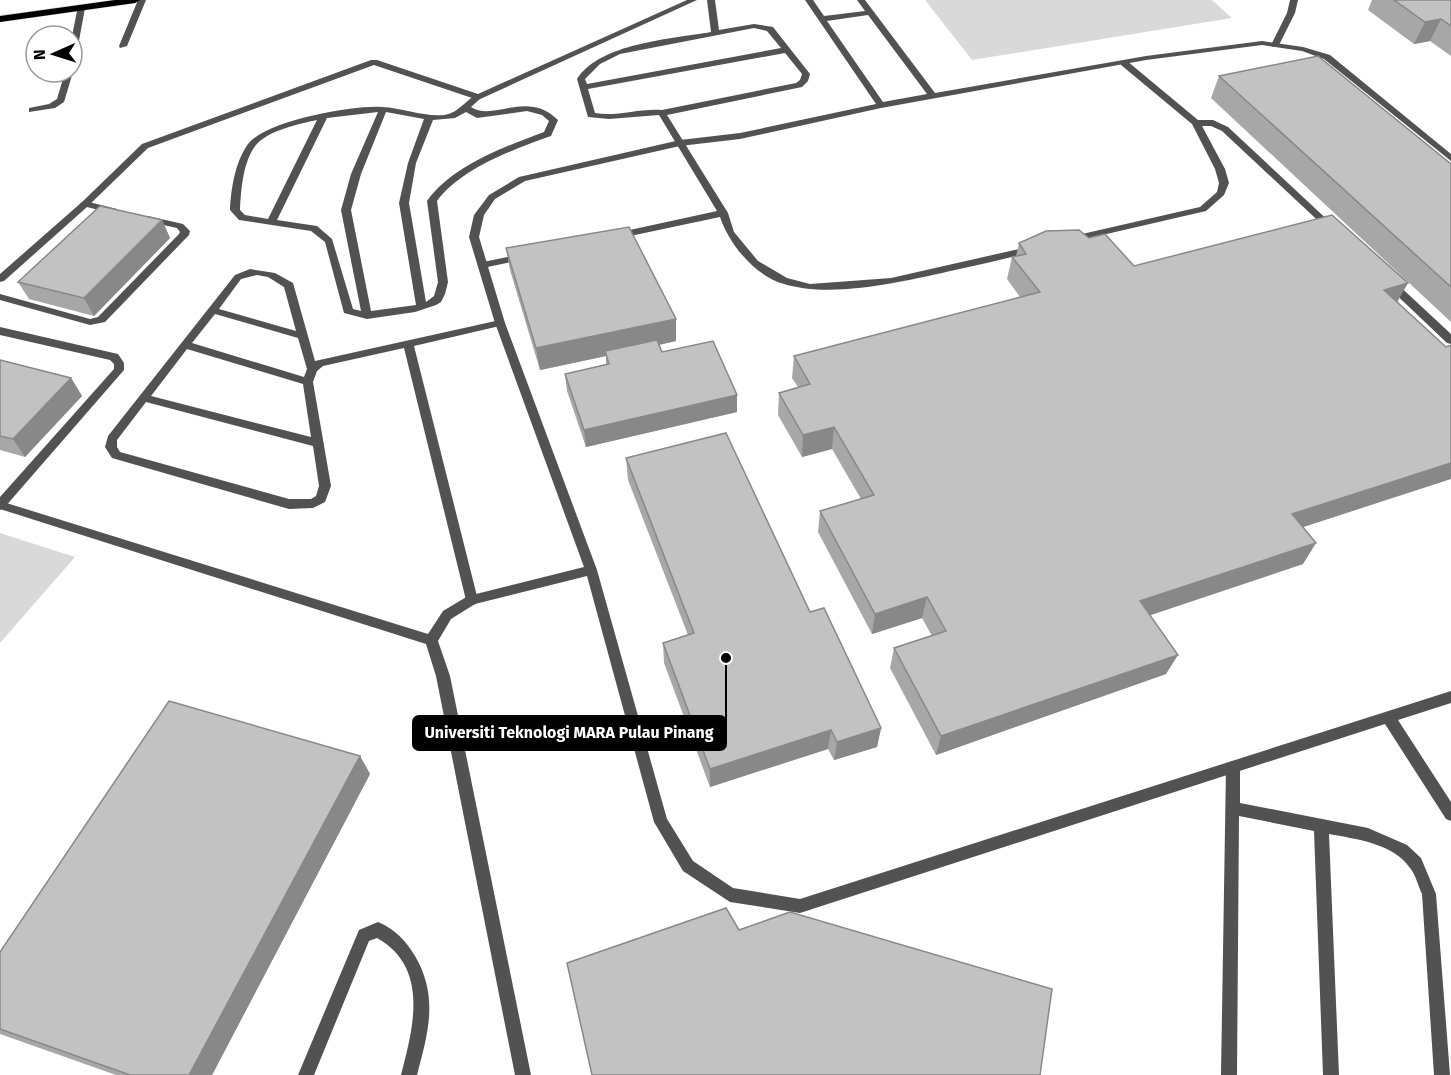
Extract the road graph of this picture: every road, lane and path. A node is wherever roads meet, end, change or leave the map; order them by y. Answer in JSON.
{"nodes":[{"id":1,"x":135,"y":0,"type":"edge"},
{"id":2,"x":142,"y":0,"type":"edge"},
{"id":3,"x":693,"y":0,"type":"edge"},
{"id":4,"x":711,"y":0,"type":"edge"},
{"id":5,"x":809,"y":0,"type":"edge"},
{"id":6,"x":861,"y":0,"type":"edge"},
{"id":7,"x":1294,"y":0,"type":"edge"},
{"id":8,"x":81,"y":8,"type":"junction"},
{"id":9,"x":871,"y":12,"type":"junction"},
{"id":10,"x":822,"y":19,"type":"junction"},
{"id":11,"x":0,"y":20,"type":"edge"},
{"id":12,"x":78,"y":24,"type":"edge"},
{"id":13,"x":715,"y":33,"type":"junction"},
{"id":14,"x":1275,"y":45,"type":"junction"},
{"id":15,"x":123,"y":46,"type":"dead end"},
{"id":16,"x":786,"y":50,"type":"junction"},
{"id":17,"x":1124,"y":63,"type":"junction"},
{"id":18,"x":66,"y":84,"type":"edge"},
{"id":19,"x":584,"y":87,"type":"junction"},
{"id":20,"x":933,"y":96,"type":"junction"},
{"id":21,"x":478,"y":97,"type":"junction"},
{"id":22,"x":881,"y":105,"type":"junction"},
{"id":23,"x":464,"y":107,"type":"junction"},
{"id":24,"x":383,"y":109,"type":"junction"},
{"id":25,"x":32,"y":111,"type":"dead end"},
{"id":26,"x":662,"y":113,"type":"junction"},
{"id":27,"x":430,"y":116,"type":"junction"},
{"id":28,"x":323,"y":117,"type":"junction"},
{"id":29,"x":1196,"y":123,"type":"junction"},
{"id":30,"x":680,"y":143,"type":"junction"},
{"id":31,"x":1451,"y":159,"type":"edge"},
{"id":32,"x":84,"y":204,"type":"junction"},
{"id":33,"x":723,"y":213,"type":"junction"},
{"id":34,"x":271,"y":222,"type":"junction"},
{"id":35,"x":1338,"y":235,"type":"edge"},
{"id":36,"x":610,"y":238,"type":"edge"},
{"id":37,"x":1059,"y":242,"type":"edge"},
{"id":38,"x":1048,"y":245,"type":"edge"},
{"id":39,"x":531,"y":255,"type":"edge"},
{"id":40,"x":483,"y":265,"type":"junction"},
{"id":41,"x":1382,"y":275,"type":"edge"},
{"id":42,"x":0,"y":279,"type":"edge"},
{"id":43,"x":0,"y":297,"type":"edge"},
{"id":44,"x":421,"y":305,"type":"junction"},
{"id":45,"x":212,"y":310,"type":"junction"},
{"id":46,"x":367,"y":316,"type":"junction"},
{"id":47,"x":500,"y":323,"type":"junction"},
{"id":48,"x":0,"y":331,"type":"edge"},
{"id":49,"x":303,"y":336,"type":"junction"},
{"id":50,"x":1451,"y":340,"type":"edge"},
{"id":51,"x":185,"y":345,"type":"junction"},
{"id":52,"x":409,"y":345,"type":"junction"},
{"id":53,"x":312,"y":369,"type":"junction"},
{"id":54,"x":308,"y":382,"type":"junction"},
{"id":55,"x":144,"y":398,"type":"junction"},
{"id":56,"x":318,"y":443,"type":"junction"},
{"id":57,"x":1,"y":505,"type":"edge"},
{"id":58,"x":591,"y":570,"type":"junction"},
{"id":59,"x":472,"y":600,"type":"junction"},
{"id":60,"x":431,"y":640,"type":"junction"},
{"id":61,"x":1451,"y":697,"type":"edge"},
{"id":62,"x":1388,"y":717,"type":"junction"},
{"id":63,"x":1233,"y":767,"type":"junction"},
{"id":64,"x":1233,"y":808,"type":"junction"},
{"id":65,"x":1451,"y":814,"type":"edge"},
{"id":66,"x":1321,"y":825,"type":"junction"},
{"id":67,"x":306,"y":1075,"type":"edge"},
{"id":68,"x":410,"y":1075,"type":"edge"},
{"id":69,"x":523,"y":1075,"type":"edge"},
{"id":70,"x":1229,"y":1075,"type":"edge"},
{"id":71,"x":1331,"y":1075,"type":"edge"},
{"id":72,"x":1442,"y":1075,"type":"edge"}],
"edges":[{"from":1,"to":8,"type":"main road"},
{"from":2,"to":15,"type":"street"},
{"from":3,"to":21,"type":"street"},
{"from":4,"to":13,"type":"street"},
{"from":5,"to":10,"type":"street"},
{"from":6,"to":9,"type":"street"},
{"from":7,"to":14,"type":"street"},
{"from":8,"to":11,"type":"main road"},
{"from":8,"to":12,"type":"street"},
{"from":9,"to":10,"type":"street"},
{"from":9,"to":20,"type":"street"},
{"from":10,"to":22,"type":"street"},
{"from":13,"to":16,"type":"street"},
{"from":13,"to":19,"type":"street"},
{"from":14,"to":17,"type":"street"},
{"from":14,"to":31,"type":"street"},
{"from":16,"to":19,"type":"street"},
{"from":16,"to":26,"type":"street"},
{"from":17,"to":20,"type":"street"},
{"from":17,"to":29,"type":"street"},
{"from":18,"to":25,"type":"street"},
{"from":19,"to":26,"type":"street"},
{"from":20,"to":22,"type":"street"},
{"from":21,"to":23,"type":"street"},
{"from":21,"to":32,"type":"street"},
{"from":22,"to":30,"type":"street"},
{"from":23,"to":27,"type":"street"},
{"from":23,"to":44,"type":"street"},
{"from":24,"to":27,"type":"street"},
{"from":24,"to":28,"type":"street"},
{"from":24,"to":46,"type":"street"},
{"from":26,"to":30,"type":"street"},
{"from":27,"to":44,"type":"street"},
{"from":28,"to":34,"type":"street"},
{"from":28,"to":34,"type":"street"},
{"from":29,"to":35,"type":"street"},
{"from":29,"to":37,"type":"street"},
{"from":30,"to":33,"type":"street"},
{"from":30,"to":40,"type":"street"},
{"from":32,"to":42,"type":"street"},
{"from":32,"to":43,"type":"street"},
{"from":33,"to":36,"type":"street"},
{"from":33,"to":38,"type":"street"},
{"from":34,"to":46,"type":"street"},
{"from":39,"to":40,"type":"street"},
{"from":40,"to":47,"type":"street"},
{"from":41,"to":50,"type":"street"},
{"from":44,"to":46,"type":"street"},
{"from":45,"to":49,"type":"street"},
{"from":45,"to":49,"type":"street"},
{"from":45,"to":51,"type":"street"},
{"from":47,"to":52,"type":"street"},
{"from":47,"to":58,"type":"street"},
{"from":48,"to":57,"type":"street"},
{"from":49,"to":53,"type":"street"},
{"from":51,"to":54,"type":"street"},
{"from":51,"to":55,"type":"street"},
{"from":52,"to":53,"type":"street"},
{"from":52,"to":59,"type":"street"},
{"from":53,"to":54,"type":"street"},
{"from":54,"to":56,"type":"street"},
{"from":55,"to":56,"type":"street"},
{"from":55,"to":56,"type":"street"},
{"from":57,"to":60,"type":"street"},
{"from":58,"to":59,"type":"street"},
{"from":58,"to":63,"type":"street"},
{"from":59,"to":60,"type":"street"},
{"from":60,"to":69,"type":"street"},
{"from":61,"to":62,"type":"street"},
{"from":62,"to":63,"type":"street"},
{"from":62,"to":65,"type":"street"},
{"from":63,"to":64,"type":"street"},
{"from":64,"to":66,"type":"street"},
{"from":64,"to":70,"type":"street"},
{"from":66,"to":71,"type":"street"},
{"from":66,"to":72,"type":"street"},
{"from":67,"to":68,"type":"street"}]}
